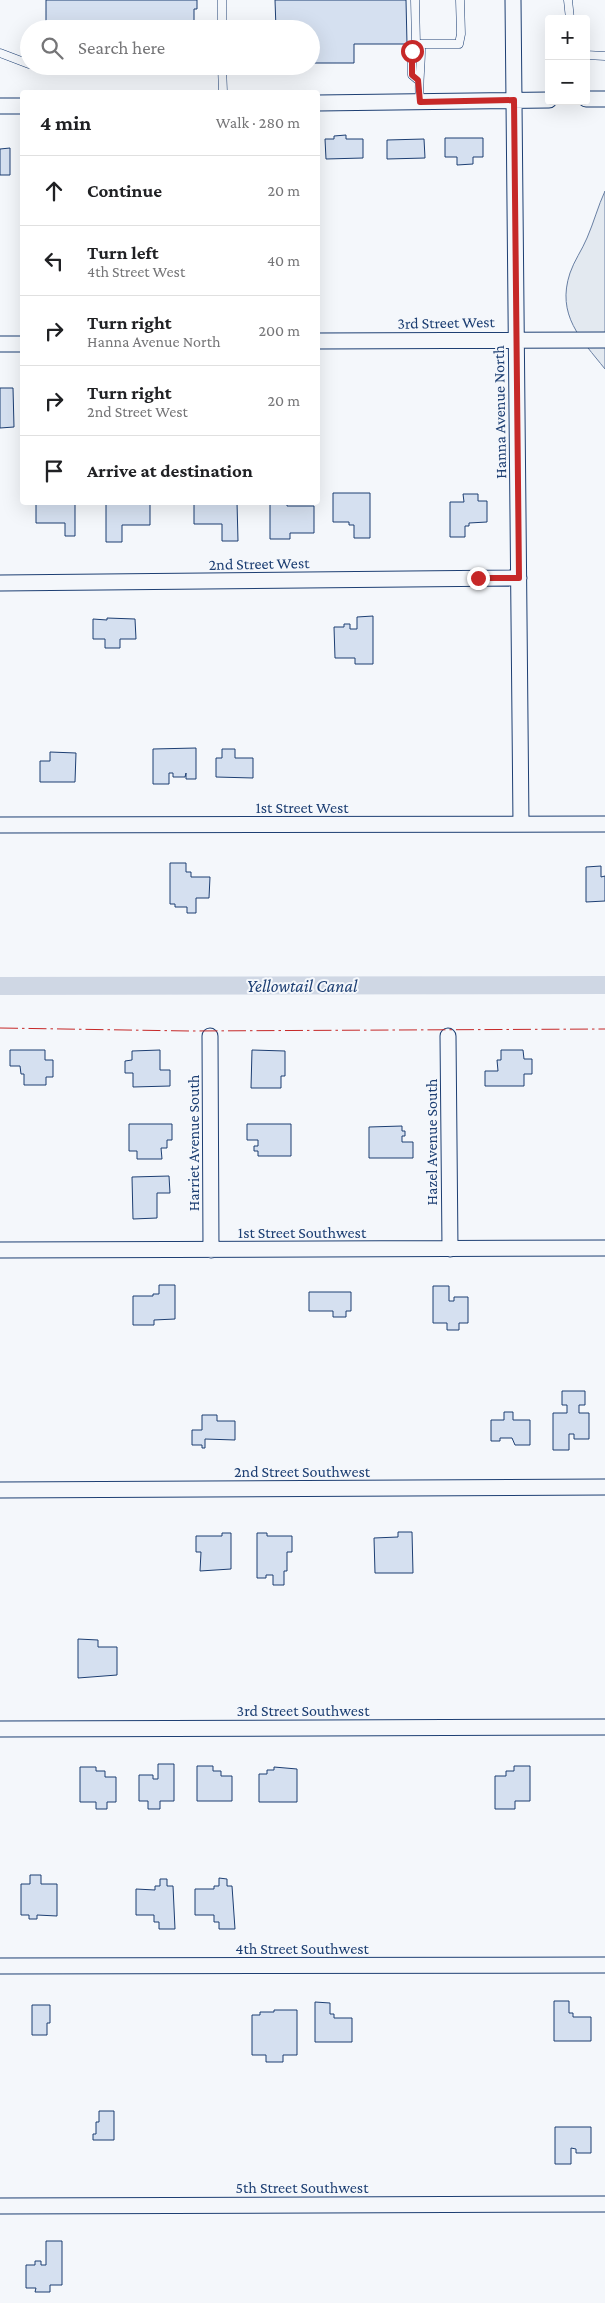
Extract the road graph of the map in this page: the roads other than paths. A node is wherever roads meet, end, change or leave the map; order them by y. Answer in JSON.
{"nodes":[{"id":1,"x":222,"y":0,"type":"edge"},
{"id":2,"x":415,"y":0,"type":"edge"},
{"id":3,"x":460,"y":0,"type":"edge"},
{"id":4,"x":513,"y":0,"type":"edge"},
{"id":5,"x":568,"y":0,"type":"edge"},
{"id":6,"x":570,"y":15,"type":"edge"},
{"id":7,"x":222,"y":20,"type":"edge"},
{"id":8,"x":416,"y":44,"type":"junction"},
{"id":9,"x":0,"y":53,"type":"edge"},
{"id":10,"x":590,"y":55,"type":"edge"},
{"id":11,"x":605,"y":56,"type":"edge"},
{"id":12,"x":20,"y":61,"type":"edge"},
{"id":13,"x":222,"y":75,"type":"edge"},
{"id":14,"x":223,"y":90,"type":"edge"},
{"id":15,"x":605,"y":99,"type":"edge"},
{"id":16,"x":514,"y":100,"type":"junction"},
{"id":17,"x":545,"y":100,"type":"edge"},
{"id":18,"x":590,"y":100,"type":"edge"},
{"id":19,"x":420,"y":102,"type":"junction"},
{"id":20,"x":320,"y":103,"type":"edge"},
{"id":21,"x":0,"y":106,"type":"edge"},
{"id":22,"x":20,"y":106,"type":"edge"},
{"id":23,"x":516,"y":339,"type":"junction"},
{"id":24,"x":605,"y":340,"type":"edge"},
{"id":25,"x":320,"y":341,"type":"edge"},
{"id":26,"x":0,"y":344,"type":"edge"},
{"id":27,"x":20,"y":344,"type":"edge"},
{"id":28,"x":519,"y":578,"type":"junction"},
{"id":29,"x":0,"y":583,"type":"edge"},
{"id":30,"x":521,"y":824,"type":"junction"},
{"id":31,"x":605,"y":824,"type":"edge"},
{"id":32,"x":0,"y":825,"type":"edge"},
{"id":33,"x":210,"y":1036,"type":"dead end"},
{"id":34,"x":448,"y":1036,"type":"dead end"},
{"id":35,"x":605,"y":1248,"type":"edge"},
{"id":36,"x":450,"y":1249,"type":"junction"},
{"id":37,"x":0,"y":1250,"type":"edge"},
{"id":38,"x":211,"y":1250,"type":"junction"},
{"id":39,"x":605,"y":1487,"type":"edge"},
{"id":40,"x":0,"y":1490,"type":"edge"},
{"id":41,"x":605,"y":1728,"type":"edge"},
{"id":42,"x":0,"y":1729,"type":"edge"},
{"id":43,"x":605,"y":1965,"type":"edge"},
{"id":44,"x":0,"y":1966,"type":"edge"},
{"id":45,"x":605,"y":2204,"type":"edge"},
{"id":46,"x":0,"y":2206,"type":"edge"}],
"edges":[{"from":1,"to":7,"type":"lane"},
{"from":2,"to":8,"type":"lane"},
{"from":3,"to":8,"type":"lane"},
{"from":4,"to":16,"type":"street","name":"Hanna Avenue North"},
{"from":5,"to":6,"type":"lane"},
{"from":8,"to":19,"type":"lane"},
{"from":9,"to":12,"type":"lane"},
{"from":10,"to":11,"type":"lane"},
{"from":13,"to":14,"type":"lane"},
{"from":15,"to":18,"type":"street"},
{"from":16,"to":17,"type":"street"},
{"from":16,"to":19,"type":"street"},
{"from":16,"to":23,"type":"street","name":"Hanna Avenue North"},
{"from":19,"to":20,"type":"street"},
{"from":21,"to":22,"type":"street"},
{"from":23,"to":24,"type":"street","name":"3rd Street West"},
{"from":23,"to":25,"type":"street","name":"3rd Street West"},
{"from":23,"to":28,"type":"street","name":"Hanna Avenue North"},
{"from":26,"to":27,"type":"street"},
{"from":28,"to":29,"type":"street","name":"2nd Street West"},
{"from":28,"to":30,"type":"street","name":"Hanna Avenue North"},
{"from":30,"to":31,"type":"street","name":"1st Street West"},
{"from":30,"to":32,"type":"street","name":"1st Street West"},
{"from":33,"to":38,"type":"street","name":"Harriet Avenue South"},
{"from":34,"to":36,"type":"street","name":"Hazel Avenue South"},
{"from":35,"to":36,"type":"street","name":"1st Street Southwest"},
{"from":36,"to":38,"type":"street","name":"1st Street Southwest"},
{"from":37,"to":38,"type":"street","name":"1st Street Southwest"},
{"from":39,"to":40,"type":"street","name":"2nd Street Southwest"},
{"from":41,"to":42,"type":"street","name":"3rd Street Southwest"},
{"from":43,"to":44,"type":"street","name":"4th Street Southwest"},
{"from":45,"to":46,"type":"street","name":"5th Street Southwest"}]}
